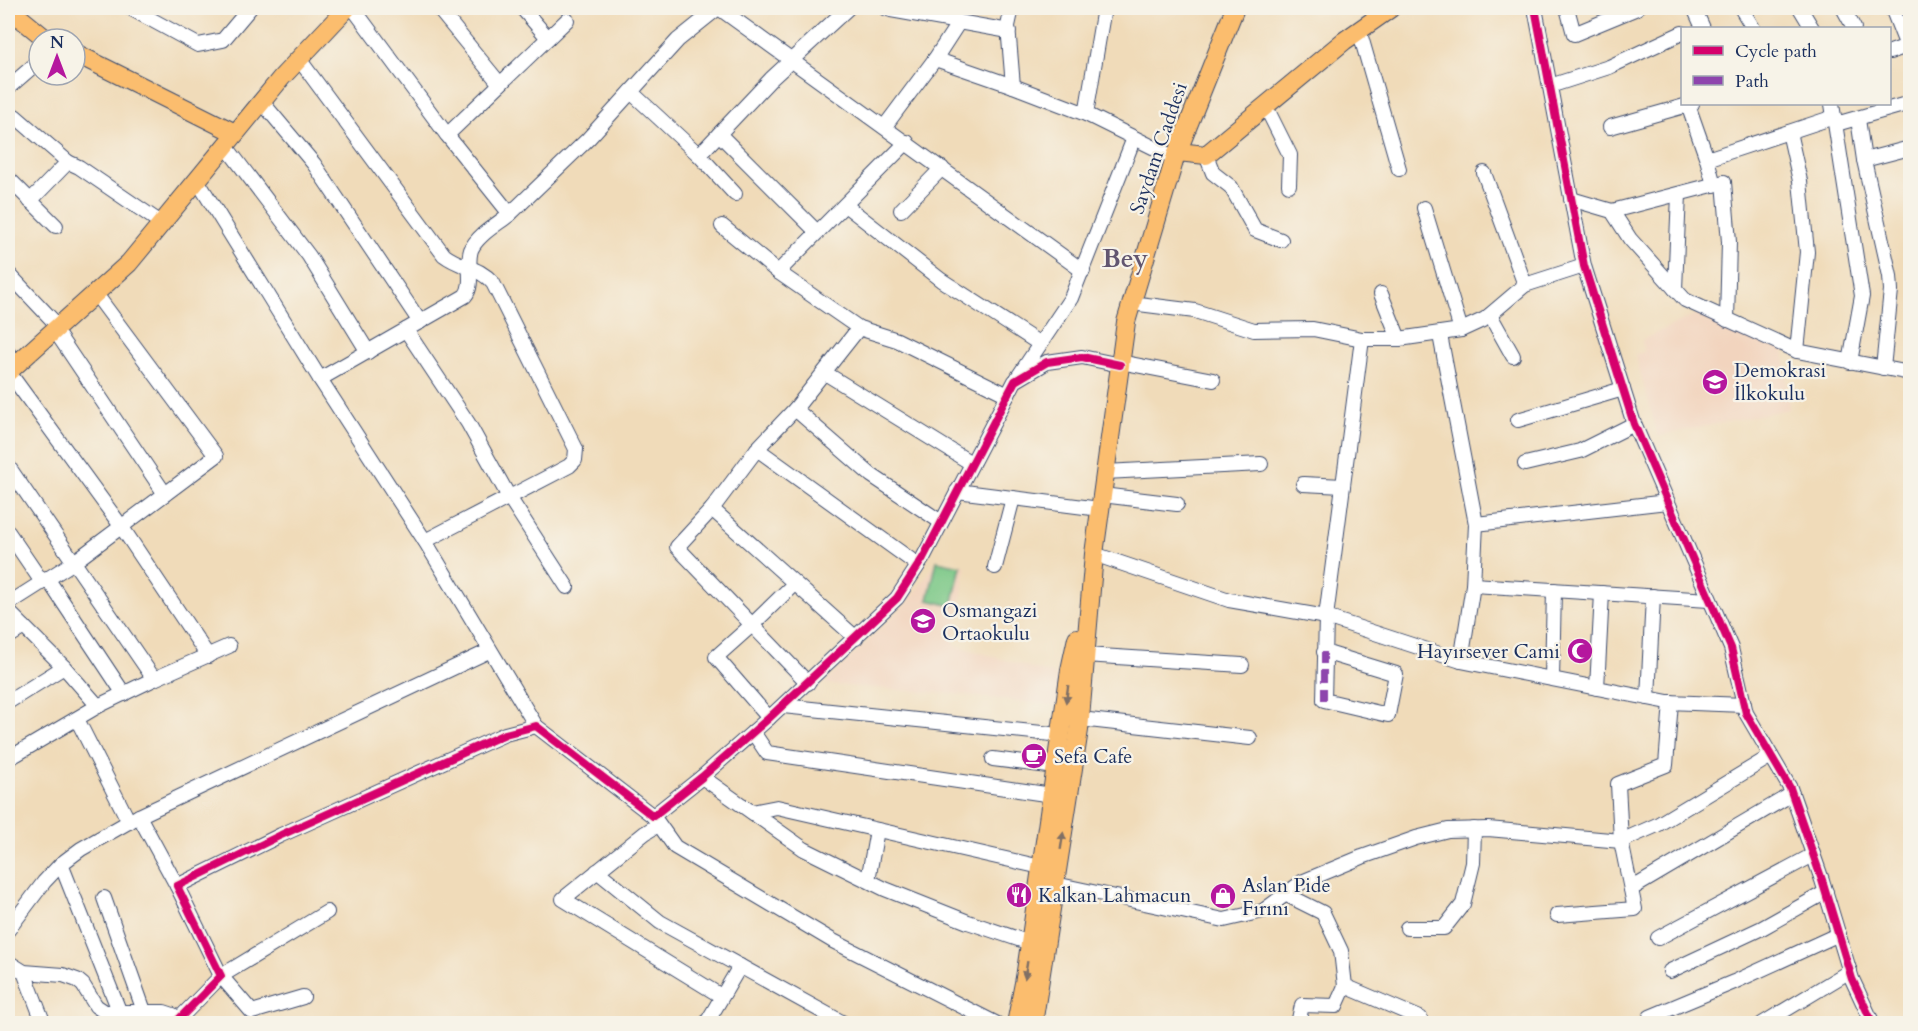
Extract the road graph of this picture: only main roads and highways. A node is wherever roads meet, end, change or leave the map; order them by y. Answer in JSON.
{"nodes":[{"id":1,"x":8,"y":8,"type":"edge"},
{"id":2,"x":347,"y":8,"type":"edge"},
{"id":3,"x":1235,"y":8,"type":"edge"},
{"id":4,"x":1391,"y":8,"type":"edge"},
{"id":5,"x":31,"y":27,"type":"edge"},
{"id":6,"x":87,"y":60,"type":"edge"},
{"id":7,"x":230,"y":139,"type":"junction"},
{"id":8,"x":1176,"y":155,"type":"junction"},
{"id":9,"x":10,"y":364,"type":"edge"},
{"id":10,"x":1094,"y":554,"type":"junction"},
{"id":11,"x":1016,"y":1023,"type":"edge"},
{"id":12,"x":1033,"y":1023,"type":"edge"}],
"edges":[{"from":1,"to":5,"type":"main road"},
{"from":2,"to":7,"type":"main road"},
{"from":3,"to":8,"type":"main road","name":"Saydam Caddesi"},
{"from":4,"to":8,"type":"main road"},
{"from":6,"to":7,"type":"main road"},
{"from":7,"to":9,"type":"main road"},
{"from":8,"to":10,"type":"main road","name":"Saydam Caddesi"},
{"from":10,"to":11,"type":"main road","one_way":true},
{"from":12,"to":10,"type":"main road","one_way":true}]}
